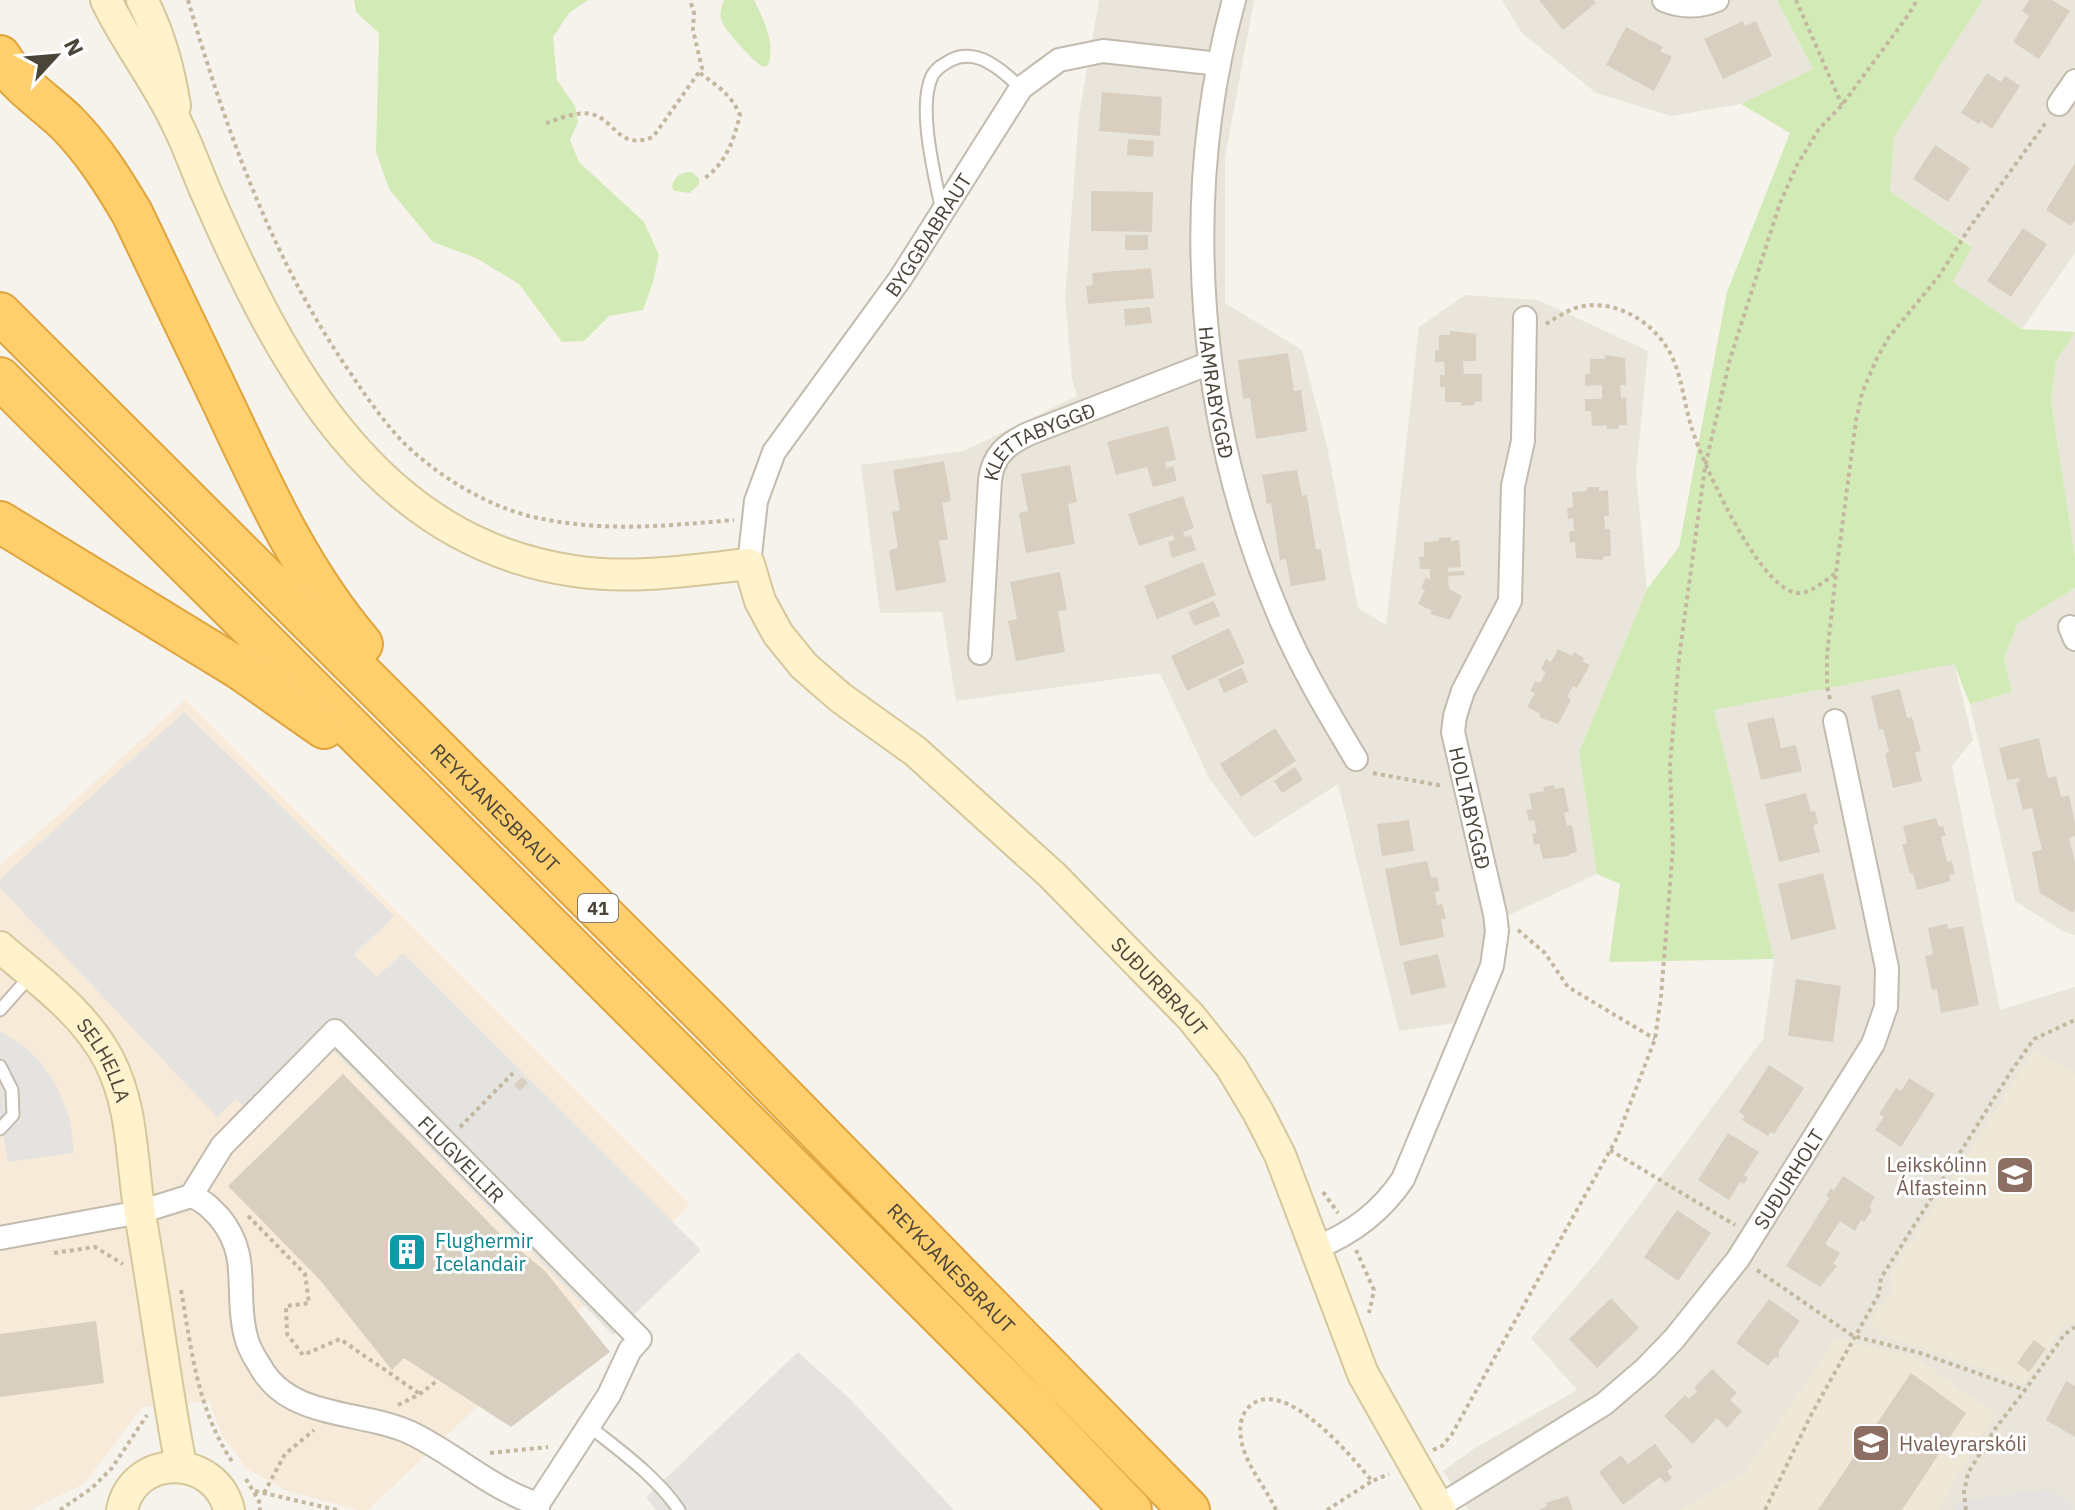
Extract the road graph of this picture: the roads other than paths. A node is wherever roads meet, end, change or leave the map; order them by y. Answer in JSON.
{"nodes":[{"id":1,"x":106,"y":0,"type":"edge"},
{"id":2,"x":142,"y":0,"type":"edge"},
{"id":3,"x":1234,"y":0,"type":"edge"},
{"id":4,"x":1664,"y":0,"type":"edge"},
{"id":5,"x":1717,"y":0,"type":"edge"},
{"id":6,"x":0,"y":56,"type":"edge"},
{"id":7,"x":1219,"y":64,"type":"junction"},
{"id":8,"x":2075,"y":81,"type":"edge"},
{"id":9,"x":1021,"y":88,"type":"junction"},
{"id":10,"x":2059,"y":104,"type":"road end"},
{"id":11,"x":178,"y":124,"type":"junction"},
{"id":12,"x":942,"y":212,"type":"junction"},
{"id":13,"x":0,"y":313,"type":"edge"},
{"id":14,"x":1525,"y":318,"type":"dead end"},
{"id":15,"x":1210,"y":363,"type":"junction"},
{"id":16,"x":0,"y":378,"type":"edge"},
{"id":17,"x":0,"y":522,"type":"edge"},
{"id":18,"x":749,"y":564,"type":"junction"},
{"id":19,"x":980,"y":653,"type":"dead end"},
{"id":20,"x":1835,"y":721,"type":"road end"},
{"id":21,"x":1356,"y":759,"type":"road end"},
{"id":22,"x":0,"y":947,"type":"edge"},
{"id":23,"x":32,"y":974,"type":"junction"},
{"id":24,"x":0,"y":1010,"type":"edge"},
{"id":25,"x":709,"y":1020,"type":"junction"},
{"id":26,"x":0,"y":1066,"type":"edge"},
{"id":27,"x":0,"y":1129,"type":"edge"},
{"id":28,"x":756,"y":1131,"type":"junction"},
{"id":29,"x":191,"y":1196,"type":"junction"},
{"id":30,"x":140,"y":1212,"type":"junction"},
{"id":31,"x":1,"y":1234,"type":"edge"},
{"id":32,"x":1316,"y":1248,"type":"junction"},
{"id":33,"x":589,"y":1426,"type":"junction"},
{"id":34,"x":181,"y":1466,"type":"junction"},
{"id":35,"x":237,"y":1504,"type":"edge"},
{"id":36,"x":118,"y":1507,"type":"edge"},
{"id":37,"x":538,"y":1507,"type":"edge"},
{"id":38,"x":1439,"y":1509,"type":"edge"},
{"id":39,"x":679,"y":1510,"type":"edge"},
{"id":40,"x":1131,"y":1510,"type":"edge"},
{"id":41,"x":1189,"y":1510,"type":"edge"}],
"edges":[{"from":1,"to":11,"type":"street"},
{"from":2,"to":11,"type":"street"},
{"from":3,"to":7,"type":"street","name":"HAMRABYGGÐ"},
{"from":4,"to":5,"type":"street"},
{"from":6,"to":25,"type":"highway"},
{"from":7,"to":9,"type":"street","name":"BYGGÐABRAUT"},
{"from":7,"to":15,"type":"street","name":"HAMRABYGGÐ"},
{"from":8,"to":10,"type":"street"},
{"from":9,"to":12,"type":"street","name":"BYGGÐABRAUT"},
{"from":9,"to":12,"type":"lane"},
{"from":11,"to":18,"type":"street"},
{"from":12,"to":18,"type":"street","name":"BYGGÐABRAUT"},
{"from":13,"to":25,"type":"highway","name":"REYKJANESBRAUT","number":"41"},
{"from":14,"to":32,"type":"street","name":"HOLTABYGGÐ"},
{"from":15,"to":19,"type":"street","name":"KLETTABYGGÐ"},
{"from":15,"to":21,"type":"street","name":"HAMRABYGGÐ"},
{"from":16,"to":28,"type":"highway","name":"REYKJANESBRAUT","number":"41"},
{"from":17,"to":28,"type":"highway"},
{"from":18,"to":32,"type":"street","name":"SUÐURBRAUT"},
{"from":20,"to":38,"type":"street","name":"SUÐURHOLT"},
{"from":22,"to":23,"type":"street","name":"SELHELLA"},
{"from":23,"to":24,"type":"lane"},
{"from":23,"to":30,"type":"street","name":"SELHELLA"},
{"from":25,"to":41,"type":"highway","name":"REYKJANESBRAUT","number":"41"},
{"from":26,"to":27,"type":"lane"},
{"from":28,"to":40,"type":"highway","name":"REYKJANESBRAUT","number":"41"},
{"from":29,"to":30,"type":"street"},
{"from":29,"to":33,"type":"street","name":"FLUGVELLIR"},
{"from":29,"to":37,"type":"street","name":"FLUGVELLIR"},
{"from":30,"to":31,"type":"street"},
{"from":30,"to":34,"type":"street","name":"SELHELLA"},
{"from":32,"to":38,"type":"street","name":"SUÐURBRAUT"},
{"from":33,"to":37,"type":"street","name":"FLUGVELLIR"},
{"from":33,"to":39,"type":"lane"},
{"from":34,"to":35,"type":"street"},
{"from":34,"to":36,"type":"street"}]}
